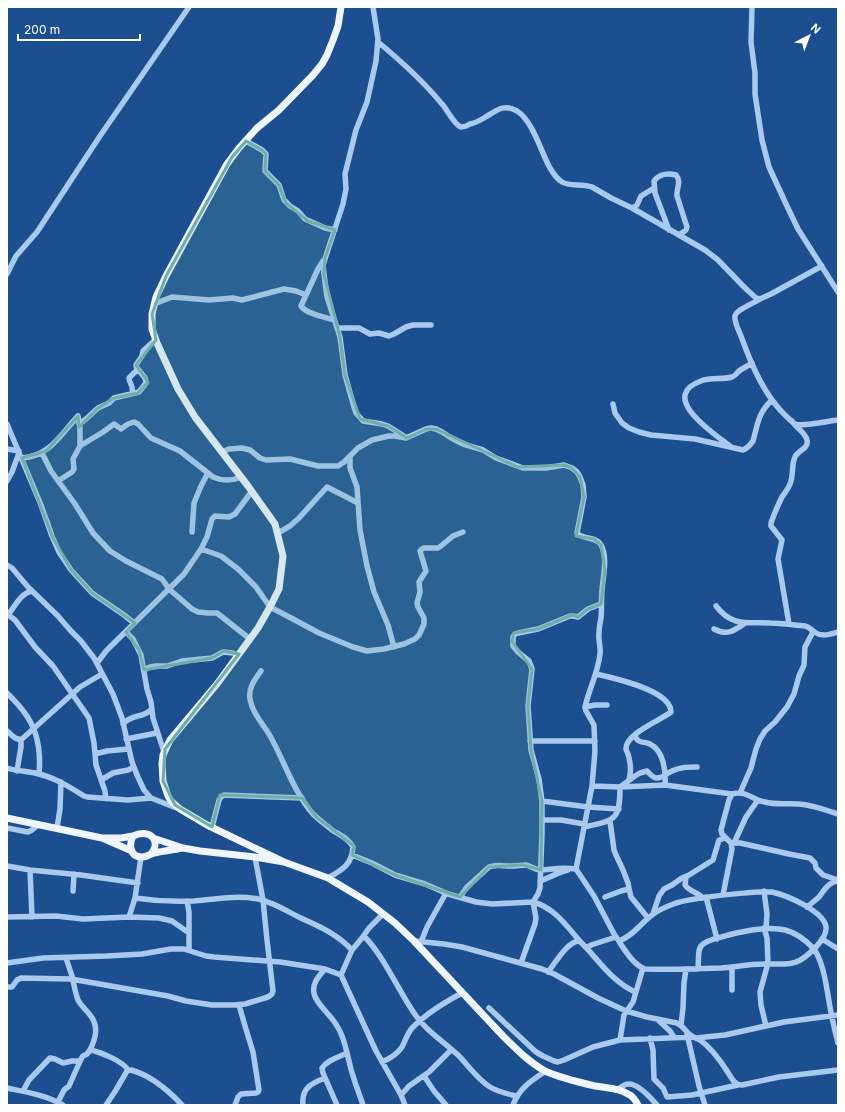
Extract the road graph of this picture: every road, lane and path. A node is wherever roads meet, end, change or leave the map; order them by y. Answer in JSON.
{"nodes":[{"id":1,"x":189,"y":7,"type":"edge"},
{"id":2,"x":341,"y":7,"type":"edge"},
{"id":3,"x":373,"y":7,"type":"edge"},
{"id":4,"x":752,"y":7,"type":"edge"},
{"id":5,"x":378,"y":42,"type":"junction"},
{"id":6,"x":246,"y":141,"type":"junction"},
{"id":7,"x":654,"y":188,"type":"junction"},
{"id":8,"x":632,"y":208,"type":"junction"},
{"id":9,"x":335,"y":230,"type":"junction"},
{"id":10,"x":670,"y":230,"type":"junction"},
{"id":11,"x":679,"y":235,"type":"junction"},
{"id":12,"x":325,"y":258,"type":"junction"},
{"id":13,"x":822,"y":266,"type":"junction"},
{"id":14,"x":7,"y":274,"type":"edge"},
{"id":15,"x":838,"y":292,"type":"edge"},
{"id":16,"x":306,"y":295,"type":"junction"},
{"id":17,"x":760,"y":299,"type":"junction"},
{"id":18,"x":154,"y":304,"type":"junction"},
{"id":19,"x":334,"y":320,"type":"junction"},
{"id":20,"x":431,"y":325,"type":"dead end"},
{"id":21,"x":337,"y":328,"type":"junction"},
{"id":22,"x":155,"y":340,"type":"junction"},
{"id":23,"x":752,"y":363,"type":"junction"},
{"id":24,"x":138,"y":369,"type":"junction"},
{"id":25,"x":132,"y":393,"type":"junction"},
{"id":26,"x":772,"y":400,"type":"junction"},
{"id":27,"x":613,"y":404,"type":"dead end"},
{"id":28,"x":838,"y":420,"type":"edge"},
{"id":29,"x":792,"y":421,"type":"junction"},
{"id":30,"x":7,"y":424,"type":"edge"},
{"id":31,"x":79,"y":424,"type":"junction"},
{"id":32,"x":406,"y":438,"type":"junction"},
{"id":33,"x":80,"y":446,"type":"junction"},
{"id":34,"x":731,"y":448,"type":"junction"},
{"id":35,"x":7,"y":449,"type":"edge"},
{"id":36,"x":222,"y":452,"type":"junction"},
{"id":37,"x":42,"y":453,"type":"junction"},
{"id":38,"x":20,"y":454,"type":"junction"},
{"id":39,"x":350,"y":456,"type":"junction"},
{"id":40,"x":208,"y":473,"type":"junction"},
{"id":41,"x":241,"y":477,"type":"junction"},
{"id":42,"x":7,"y":481,"type":"edge"},
{"id":43,"x":58,"y":481,"type":"junction"},
{"id":44,"x":252,"y":491,"type":"junction"},
{"id":45,"x":358,"y":503,"type":"junction"},
{"id":46,"x":192,"y":532,"type":"dead end"},
{"id":47,"x":463,"y":532,"type":"dead end"},
{"id":48,"x":278,"y":533,"type":"junction"},
{"id":49,"x":202,"y":549,"type":"junction"},
{"id":50,"x":7,"y":565,"type":"edge"},
{"id":51,"x":169,"y":589,"type":"junction"},
{"id":52,"x":32,"y":591,"type":"junction"},
{"id":53,"x":601,"y":604,"type":"junction"},
{"id":54,"x":716,"y":606,"type":"dead end"},
{"id":55,"x":270,"y":607,"type":"junction"},
{"id":56,"x":8,"y":614,"type":"edge"},
{"id":57,"x":134,"y":623,"type":"junction"},
{"id":58,"x":744,"y":623,"type":"junction"},
{"id":59,"x":789,"y":624,"type":"junction"},
{"id":60,"x":714,"y":629,"type":"dead end"},
{"id":61,"x":126,"y":632,"type":"junction"},
{"id":62,"x":814,"y":632,"type":"junction"},
{"id":63,"x":838,"y":632,"type":"edge"},
{"id":64,"x":250,"y":639,"type":"junction"},
{"id":65,"x":394,"y":647,"type":"junction"},
{"id":66,"x":238,"y":656,"type":"junction"},
{"id":67,"x":97,"y":663,"type":"junction"},
{"id":68,"x":144,"y":670,"type":"junction"},
{"id":69,"x":261,"y":671,"type":"dead end"},
{"id":70,"x":102,"y":674,"type":"junction"},
{"id":71,"x":596,"y":674,"type":"junction"},
{"id":72,"x":7,"y":693,"type":"edge"},
{"id":73,"x":72,"y":694,"type":"junction"},
{"id":74,"x":607,"y":705,"type":"dead end"},
{"id":75,"x":585,"y":707,"type":"junction"},
{"id":76,"x":152,"y":709,"type":"junction"},
{"id":77,"x":123,"y":724,"type":"junction"},
{"id":78,"x":34,"y":729,"type":"junction"},
{"id":79,"x":7,"y":731,"type":"edge"},
{"id":80,"x":157,"y":733,"type":"junction"},
{"id":81,"x":635,"y":735,"type":"junction"},
{"id":82,"x":126,"y":739,"type":"junction"},
{"id":83,"x":21,"y":740,"type":"junction"},
{"id":84,"x":530,"y":741,"type":"junction"},
{"id":85,"x":595,"y":742,"type":"junction"},
{"id":86,"x":128,"y":749,"type":"junction"},
{"id":87,"x":164,"y":752,"type":"junction"},
{"id":88,"x":95,"y":754,"type":"junction"},
{"id":89,"x":134,"y":767,"type":"junction"},
{"id":90,"x":697,"y":767,"type":"dead end"},
{"id":91,"x":7,"y":768,"type":"edge"},
{"id":92,"x":17,"y":771,"type":"junction"},
{"id":93,"x":39,"y":774,"type":"junction"},
{"id":94,"x":666,"y":775,"type":"junction"},
{"id":95,"x":101,"y":780,"type":"junction"},
{"id":96,"x":629,"y":780,"type":"junction"},
{"id":97,"x":61,"y":782,"type":"junction"},
{"id":98,"x":665,"y":785,"type":"junction"},
{"id":99,"x":592,"y":786,"type":"junction"},
{"id":100,"x":620,"y":787,"type":"junction"},
{"id":101,"x":740,"y":793,"type":"junction"},
{"id":102,"x":732,"y":794,"type":"junction"},
{"id":103,"x":151,"y":798,"type":"junction"},
{"id":104,"x":302,"y":798,"type":"junction"},
{"id":105,"x":106,"y":799,"type":"junction"},
{"id":106,"x":758,"y":800,"type":"junction"},
{"id":107,"x":542,"y":801,"type":"junction"},
{"id":108,"x":588,"y":807,"type":"junction"},
{"id":109,"x":180,"y":809,"type":"junction"},
{"id":110,"x":619,"y":809,"type":"junction"},
{"id":111,"x":838,"y":814,"type":"edge"},
{"id":112,"x":7,"y":818,"type":"edge"},
{"id":113,"x":542,"y":820,"type":"junction"},
{"id":114,"x":610,"y":821,"type":"junction"},
{"id":115,"x":38,"y":825,"type":"junction"},
{"id":116,"x":584,"y":826,"type":"junction"},
{"id":117,"x":212,"y":827,"type":"junction"},
{"id":118,"x":7,"y":828,"type":"edge"},
{"id":119,"x":57,"y":828,"type":"junction"},
{"id":120,"x":133,"y":836,"type":"junction"},
{"id":121,"x":102,"y":838,"type":"junction"},
{"id":122,"x":153,"y":838,"type":"junction"},
{"id":123,"x":725,"y":838,"type":"junction"},
{"id":124,"x":733,"y":843,"type":"junction"},
{"id":125,"x":183,"y":848,"type":"junction"},
{"id":126,"x":132,"y":851,"type":"junction"},
{"id":127,"x":152,"y":854,"type":"junction"},
{"id":128,"x":352,"y":855,"type":"junction"},
{"id":129,"x":141,"y":857,"type":"junction"},
{"id":130,"x":254,"y":857,"type":"junction"},
{"id":131,"x":284,"y":862,"type":"junction"},
{"id":132,"x":7,"y":866,"type":"edge"},
{"id":133,"x":575,"y":869,"type":"junction"},
{"id":134,"x":30,"y":870,"type":"junction"},
{"id":135,"x":541,"y":870,"type":"junction"},
{"id":136,"x":74,"y":874,"type":"junction"},
{"id":137,"x":686,"y":877,"type":"junction"},
{"id":138,"x":328,"y":878,"type":"junction"},
{"id":139,"x":838,"y":880,"type":"edge"},
{"id":140,"x":540,"y":881,"type":"junction"},
{"id":141,"x":138,"y":883,"type":"junction"},
{"id":142,"x":629,"y":889,"type":"junction"},
{"id":143,"x":73,"y":891,"type":"dead end"},
{"id":144,"x":764,"y":892,"type":"junction"},
{"id":145,"x":446,"y":893,"type":"junction"},
{"id":146,"x":723,"y":895,"type":"junction"},
{"id":147,"x":460,"y":897,"type":"junction"},
{"id":148,"x":605,"y":897,"type":"dead end"},
{"id":149,"x":704,"y":897,"type":"junction"},
{"id":150,"x":136,"y":898,"type":"junction"},
{"id":151,"x":263,"y":900,"type":"junction"},
{"id":152,"x":187,"y":901,"type":"junction"},
{"id":153,"x":533,"y":902,"type":"junction"},
{"id":154,"x":807,"y":907,"type":"junction"},
{"id":155,"x":383,"y":914,"type":"junction"},
{"id":156,"x":650,"y":916,"type":"junction"},
{"id":157,"x":7,"y":917,"type":"edge"},
{"id":158,"x":32,"y":917,"type":"junction"},
{"id":159,"x":129,"y":917,"type":"junction"},
{"id":160,"x":765,"y":928,"type":"junction"},
{"id":161,"x":189,"y":934,"type":"junction"},
{"id":162,"x":364,"y":936,"type":"junction"},
{"id":163,"x":618,"y":939,"type":"junction"},
{"id":164,"x":717,"y":939,"type":"junction"},
{"id":165,"x":822,"y":939,"type":"junction"},
{"id":166,"x":580,"y":941,"type":"junction"},
{"id":167,"x":418,"y":942,"type":"junction"},
{"id":168,"x":587,"y":948,"type":"junction"},
{"id":169,"x":814,"y":949,"type":"junction"},
{"id":170,"x":838,"y":949,"type":"edge"},
{"id":171,"x":189,"y":950,"type":"junction"},
{"id":172,"x":352,"y":950,"type":"junction"},
{"id":173,"x":66,"y":958,"type":"junction"},
{"id":174,"x":269,"y":961,"type":"junction"},
{"id":175,"x":7,"y":963,"type":"edge"},
{"id":176,"x":521,"y":963,"type":"junction"},
{"id":177,"x":768,"y":963,"type":"junction"},
{"id":178,"x":732,"y":966,"type":"junction"},
{"id":179,"x":643,"y":968,"type":"junction"},
{"id":180,"x":698,"y":968,"type":"junction"},
{"id":181,"x":325,"y":969,"type":"junction"},
{"id":182,"x":686,"y":969,"type":"junction"},
{"id":183,"x":548,"y":972,"type":"junction"},
{"id":184,"x":341,"y":975,"type":"junction"},
{"id":185,"x":73,"y":979,"type":"junction"},
{"id":186,"x":7,"y":987,"type":"edge"},
{"id":187,"x":732,"y":990,"type":"dead end"},
{"id":188,"x":635,"y":992,"type":"junction"},
{"id":189,"x":462,"y":993,"type":"junction"},
{"id":190,"x":239,"y":1005,"type":"junction"},
{"id":191,"x":489,"y":1008,"type":"dead end"},
{"id":192,"x":626,"y":1011,"type":"junction"},
{"id":193,"x":835,"y":1016,"type":"edge"},
{"id":194,"x":658,"y":1019,"type":"junction"},
{"id":195,"x":420,"y":1021,"type":"junction"},
{"id":196,"x":681,"y":1025,"type":"junction"},
{"id":197,"x":766,"y":1026,"type":"junction"},
{"id":198,"x":691,"y":1036,"type":"junction"},
{"id":199,"x":674,"y":1037,"type":"junction"},
{"id":200,"x":650,"y":1038,"type":"junction"},
{"id":201,"x":620,"y":1040,"type":"junction"},
{"id":202,"x":838,"y":1043,"type":"edge"},
{"id":203,"x":90,"y":1050,"type":"junction"},
{"id":204,"x":451,"y":1050,"type":"junction"},
{"id":205,"x":348,"y":1053,"type":"junction"},
{"id":206,"x":80,"y":1061,"type":"junction"},
{"id":207,"x":382,"y":1062,"type":"junction"},
{"id":208,"x":128,"y":1070,"type":"junction"},
{"id":209,"x":838,"y":1070,"type":"edge"},
{"id":210,"x":546,"y":1071,"type":"junction"},
{"id":211,"x":424,"y":1076,"type":"junction"},
{"id":212,"x":325,"y":1078,"type":"junction"},
{"id":213,"x":738,"y":1085,"type":"junction"},
{"id":214,"x":7,"y":1088,"type":"edge"},
{"id":215,"x":617,"y":1090,"type":"junction"},
{"id":216,"x":23,"y":1091,"type":"junction"},
{"id":217,"x":701,"y":1093,"type":"junction"},
{"id":218,"x":401,"y":1095,"type":"junction"},
{"id":219,"x":516,"y":1096,"type":"junction"},
{"id":220,"x":60,"y":1104,"type":"edge"},
{"id":221,"x":106,"y":1105,"type":"edge"},
{"id":222,"x":182,"y":1105,"type":"edge"},
{"id":223,"x":235,"y":1105,"type":"edge"},
{"id":224,"x":303,"y":1105,"type":"edge"},
{"id":225,"x":337,"y":1105,"type":"edge"},
{"id":226,"x":363,"y":1105,"type":"edge"},
{"id":227,"x":406,"y":1105,"type":"edge"},
{"id":228,"x":446,"y":1105,"type":"edge"},
{"id":229,"x":513,"y":1105,"type":"edge"},
{"id":230,"x":638,"y":1105,"type":"edge"},
{"id":231,"x":657,"y":1105,"type":"edge"},
{"id":232,"x":705,"y":1105,"type":"edge"}],
"edges":[{"from":1,"to":14,"type":"street"},
{"from":2,"to":6,"type":"main road"},
{"from":3,"to":5,"type":"street"},
{"from":4,"to":13,"type":"street"},
{"from":5,"to":8,"type":"street"},
{"from":5,"to":9,"type":"street"},
{"from":6,"to":9,"type":"street"},
{"from":6,"to":18,"type":"main road"},
{"from":7,"to":8,"type":"street"},
{"from":7,"to":10,"type":"street"},
{"from":7,"to":11,"type":"street"},
{"from":8,"to":10,"type":"street"},
{"from":9,"to":12,"type":"street"},
{"from":10,"to":11,"type":"street"},
{"from":11,"to":17,"type":"street"},
{"from":12,"to":16,"type":"street"},
{"from":12,"to":19,"type":"street"},
{"from":13,"to":15,"type":"street"},
{"from":13,"to":17,"type":"street"},
{"from":16,"to":18,"type":"street"},
{"from":16,"to":19,"type":"street"},
{"from":17,"to":23,"type":"street"},
{"from":18,"to":22,"type":"main road"},
{"from":19,"to":21,"type":"street"},
{"from":20,"to":21,"type":"street"},
{"from":21,"to":32,"type":"street"},
{"from":22,"to":24,"type":"street"},
{"from":22,"to":36,"type":"main road"},
{"from":23,"to":26,"type":"street"},
{"from":23,"to":34,"type":"street"},
{"from":24,"to":25,"type":"street"},
{"from":24,"to":25,"type":"street"},
{"from":25,"to":31,"type":"street"},
{"from":26,"to":29,"type":"street"},
{"from":26,"to":34,"type":"street"},
{"from":27,"to":34,"type":"street"},
{"from":28,"to":29,"type":"street"},
{"from":29,"to":59,"type":"street"},
{"from":30,"to":38,"type":"street"},
{"from":31,"to":33,"type":"street"},
{"from":31,"to":37,"type":"street"},
{"from":32,"to":39,"type":"street"},
{"from":32,"to":53,"type":"street"},
{"from":33,"to":40,"type":"street"},
{"from":33,"to":43,"type":"street"},
{"from":35,"to":38,"type":"street"},
{"from":36,"to":39,"type":"street"},
{"from":36,"to":41,"type":"main road"},
{"from":37,"to":38,"type":"street"},
{"from":37,"to":43,"type":"street"},
{"from":38,"to":42,"type":"street"},
{"from":38,"to":57,"type":"street"},
{"from":39,"to":45,"type":"street"},
{"from":40,"to":41,"type":"street"},
{"from":40,"to":46,"type":"street"},
{"from":41,"to":44,"type":"main road"},
{"from":43,"to":51,"type":"street"},
{"from":44,"to":48,"type":"main road"},
{"from":44,"to":49,"type":"street"},
{"from":45,"to":48,"type":"street"},
{"from":45,"to":65,"type":"street"},
{"from":47,"to":65,"type":"street"},
{"from":48,"to":55,"type":"main road"},
{"from":49,"to":51,"type":"street"},
{"from":49,"to":55,"type":"street"},
{"from":50,"to":52,"type":"street"},
{"from":51,"to":57,"type":"street"},
{"from":51,"to":64,"type":"street"},
{"from":52,"to":56,"type":"street"},
{"from":52,"to":67,"type":"street"},
{"from":53,"to":71,"type":"street"},
{"from":53,"to":84,"type":"street"},
{"from":54,"to":58,"type":"street"},
{"from":55,"to":64,"type":"main road"},
{"from":55,"to":65,"type":"street"},
{"from":56,"to":73,"type":"street"},
{"from":57,"to":61,"type":"street"},
{"from":58,"to":59,"type":"street"},
{"from":58,"to":60,"type":"street"},
{"from":59,"to":62,"type":"street"},
{"from":61,"to":67,"type":"street"},
{"from":61,"to":68,"type":"street"},
{"from":62,"to":63,"type":"street"},
{"from":62,"to":101,"type":"street"},
{"from":64,"to":66,"type":"main road"},
{"from":66,"to":68,"type":"street"},
{"from":66,"to":87,"type":"main road"},
{"from":67,"to":70,"type":"street"},
{"from":68,"to":76,"type":"street"},
{"from":69,"to":104,"type":"street"},
{"from":70,"to":73,"type":"street"},
{"from":70,"to":77,"type":"street"},
{"from":71,"to":75,"type":"street"},
{"from":71,"to":81,"type":"street"},
{"from":72,"to":78,"type":"street"},
{"from":73,"to":78,"type":"street"},
{"from":73,"to":88,"type":"street"},
{"from":74,"to":75,"type":"street"},
{"from":75,"to":85,"type":"street"},
{"from":76,"to":77,"type":"street"},
{"from":76,"to":80,"type":"street"},
{"from":77,"to":82,"type":"street"},
{"from":78,"to":83,"type":"street"},
{"from":78,"to":93,"type":"street"},
{"from":79,"to":83,"type":"street"},
{"from":80,"to":82,"type":"street"},
{"from":80,"to":87,"type":"street"},
{"from":81,"to":94,"type":"street"},
{"from":81,"to":96,"type":"street"},
{"from":82,"to":86,"type":"street"},
{"from":83,"to":92,"type":"street"},
{"from":84,"to":85,"type":"street"},
{"from":84,"to":107,"type":"street"},
{"from":85,"to":99,"type":"street"},
{"from":86,"to":88,"type":"street"},
{"from":86,"to":89,"type":"street"},
{"from":87,"to":109,"type":"main road"},
{"from":88,"to":95,"type":"street"},
{"from":89,"to":95,"type":"street"},
{"from":89,"to":103,"type":"street"},
{"from":90,"to":94,"type":"street"},
{"from":91,"to":92,"type":"street"},
{"from":92,"to":93,"type":"street"},
{"from":93,"to":97,"type":"street"},
{"from":94,"to":96,"type":"street"},
{"from":94,"to":98,"type":"street"},
{"from":95,"to":105,"type":"street"},
{"from":96,"to":100,"type":"street"},
{"from":97,"to":105,"type":"street"},
{"from":97,"to":119,"type":"street"},
{"from":98,"to":100,"type":"street"},
{"from":98,"to":102,"type":"street"},
{"from":99,"to":100,"type":"street"},
{"from":99,"to":108,"type":"street"},
{"from":100,"to":110,"type":"street"},
{"from":101,"to":102,"type":"street"},
{"from":101,"to":106,"type":"street"},
{"from":102,"to":123,"type":"street"},
{"from":103,"to":105,"type":"street"},
{"from":103,"to":109,"type":"street"},
{"from":104,"to":117,"type":"street"},
{"from":104,"to":128,"type":"street"},
{"from":106,"to":111,"type":"street"},
{"from":106,"to":124,"type":"street"},
{"from":107,"to":108,"type":"street"},
{"from":107,"to":113,"type":"street"},
{"from":108,"to":110,"type":"street"},
{"from":108,"to":116,"type":"street"},
{"from":109,"to":117,"type":"main road"},
{"from":110,"to":114,"type":"street"},
{"from":112,"to":115,"type":"main road"},
{"from":113,"to":116,"type":"street"},
{"from":113,"to":135,"type":"street"},
{"from":114,"to":116,"type":"street"},
{"from":114,"to":142,"type":"street"},
{"from":115,"to":118,"type":"street"},
{"from":115,"to":119,"type":"main road"},
{"from":116,"to":133,"type":"street"},
{"from":117,"to":131,"type":"main road"},
{"from":119,"to":121,"type":"main road"},
{"from":120,"to":121,"type":"main road"},
{"from":120,"to":122,"type":"main road"},
{"from":120,"to":126,"type":"main road"},
{"from":121,"to":126,"type":"main road"},
{"from":122,"to":125,"type":"main road"},
{"from":122,"to":127,"type":"main road"},
{"from":123,"to":124,"type":"street"},
{"from":123,"to":137,"type":"street"},
{"from":124,"to":139,"type":"street"},
{"from":124,"to":146,"type":"street"},
{"from":125,"to":127,"type":"main road"},
{"from":125,"to":130,"type":"main road"},
{"from":126,"to":129,"type":"main road"},
{"from":127,"to":129,"type":"main road"},
{"from":128,"to":138,"type":"street"},
{"from":128,"to":145,"type":"street"},
{"from":129,"to":141,"type":"street"},
{"from":130,"to":131,"type":"main road"},
{"from":130,"to":151,"type":"street"},
{"from":131,"to":138,"type":"main road"},
{"from":132,"to":134,"type":"street"},
{"from":133,"to":135,"type":"street"},
{"from":133,"to":140,"type":"street"},
{"from":133,"to":163,"type":"street"},
{"from":134,"to":136,"type":"street"},
{"from":134,"to":158,"type":"street"},
{"from":135,"to":140,"type":"street"},
{"from":135,"to":147,"type":"street"},
{"from":136,"to":141,"type":"street"},
{"from":136,"to":143,"type":"street"},
{"from":137,"to":149,"type":"street"},
{"from":137,"to":156,"type":"street"},
{"from":138,"to":155,"type":"main road"},
{"from":139,"to":154,"type":"street"},
{"from":140,"to":153,"type":"street"},
{"from":141,"to":150,"type":"street"},
{"from":142,"to":148,"type":"street"},
{"from":142,"to":156,"type":"street"},
{"from":144,"to":146,"type":"street"},
{"from":144,"to":154,"type":"street"},
{"from":144,"to":160,"type":"street"},
{"from":145,"to":147,"type":"street"},
{"from":145,"to":167,"type":"street"},
{"from":146,"to":149,"type":"street"},
{"from":147,"to":153,"type":"street"},
{"from":149,"to":156,"type":"street"},
{"from":149,"to":164,"type":"street"},
{"from":150,"to":152,"type":"street"},
{"from":150,"to":159,"type":"street"},
{"from":151,"to":152,"type":"street"},
{"from":151,"to":172,"type":"street"},
{"from":151,"to":174,"type":"street"},
{"from":152,"to":161,"type":"street"},
{"from":153,"to":166,"type":"street"},
{"from":153,"to":176,"type":"street"},
{"from":154,"to":165,"type":"street"},
{"from":155,"to":162,"type":"street"},
{"from":155,"to":167,"type":"main road"},
{"from":156,"to":163,"type":"street"},
{"from":157,"to":158,"type":"street"},
{"from":158,"to":159,"type":"street"},
{"from":159,"to":161,"type":"street"},
{"from":160,"to":164,"type":"street"},
{"from":160,"to":169,"type":"street"},
{"from":160,"to":177,"type":"street"},
{"from":161,"to":171,"type":"street"},
{"from":162,"to":172,"type":"street"},
{"from":162,"to":195,"type":"street"},
{"from":163,"to":168,"type":"street"},
{"from":163,"to":179,"type":"street"},
{"from":164,"to":180,"type":"street"},
{"from":165,"to":169,"type":"street"},
{"from":165,"to":170,"type":"street"},
{"from":166,"to":168,"type":"street"},
{"from":166,"to":183,"type":"street"},
{"from":167,"to":176,"type":"street"},
{"from":167,"to":189,"type":"main road"},
{"from":168,"to":188,"type":"street"},
{"from":169,"to":177,"type":"street"},
{"from":169,"to":193,"type":"street"},
{"from":171,"to":173,"type":"street"},
{"from":171,"to":174,"type":"street"},
{"from":172,"to":184,"type":"street"},
{"from":173,"to":175,"type":"street"},
{"from":173,"to":185,"type":"street"},
{"from":174,"to":181,"type":"street"},
{"from":174,"to":190,"type":"street"},
{"from":176,"to":183,"type":"street"},
{"from":177,"to":178,"type":"street"},
{"from":177,"to":197,"type":"street"},
{"from":178,"to":180,"type":"street"},
{"from":178,"to":187,"type":"street"},
{"from":179,"to":182,"type":"street"},
{"from":179,"to":188,"type":"street"},
{"from":180,"to":182,"type":"street"},
{"from":181,"to":184,"type":"street"},
{"from":181,"to":205,"type":"street"},
{"from":182,"to":196,"type":"street"},
{"from":183,"to":192,"type":"street"},
{"from":184,"to":207,"type":"street"},
{"from":185,"to":186,"type":"street"},
{"from":185,"to":190,"type":"street"},
{"from":185,"to":203,"type":"street"},
{"from":188,"to":192,"type":"street"},
{"from":189,"to":195,"type":"street"},
{"from":189,"to":210,"type":"main road"},
{"from":190,"to":223,"type":"street"},
{"from":191,"to":201,"type":"street"},
{"from":192,"to":194,"type":"street"},
{"from":192,"to":201,"type":"street"},
{"from":193,"to":197,"type":"street"},
{"from":193,"to":202,"type":"street"},
{"from":194,"to":196,"type":"street"},
{"from":194,"to":199,"type":"street"},
{"from":195,"to":204,"type":"street"},
{"from":195,"to":207,"type":"street"},
{"from":196,"to":198,"type":"street"},
{"from":197,"to":198,"type":"street"},
{"from":198,"to":199,"type":"street"},
{"from":198,"to":213,"type":"street"},
{"from":198,"to":217,"type":"street"},
{"from":199,"to":200,"type":"street"},
{"from":200,"to":201,"type":"street"},
{"from":200,"to":217,"type":"street"},
{"from":203,"to":206,"type":"street"},
{"from":203,"to":208,"type":"street"},
{"from":204,"to":211,"type":"street"},
{"from":204,"to":219,"type":"street"},
{"from":205,"to":212,"type":"street"},
{"from":205,"to":226,"type":"street"},
{"from":206,"to":216,"type":"street"},
{"from":206,"to":220,"type":"street"},
{"from":207,"to":218,"type":"street"},
{"from":208,"to":221,"type":"street"},
{"from":208,"to":222,"type":"street"},
{"from":209,"to":213,"type":"street"},
{"from":210,"to":215,"type":"main road"},
{"from":210,"to":219,"type":"street"},
{"from":211,"to":218,"type":"street"},
{"from":211,"to":228,"type":"street"},
{"from":212,"to":224,"type":"street"},
{"from":212,"to":225,"type":"street"},
{"from":213,"to":217,"type":"street"},
{"from":214,"to":216,"type":"street"},
{"from":215,"to":230,"type":"main road"},
{"from":215,"to":231,"type":"street"},
{"from":216,"to":220,"type":"street"},
{"from":217,"to":232,"type":"street"},
{"from":218,"to":227,"type":"street"},
{"from":219,"to":229,"type":"street"}]}
